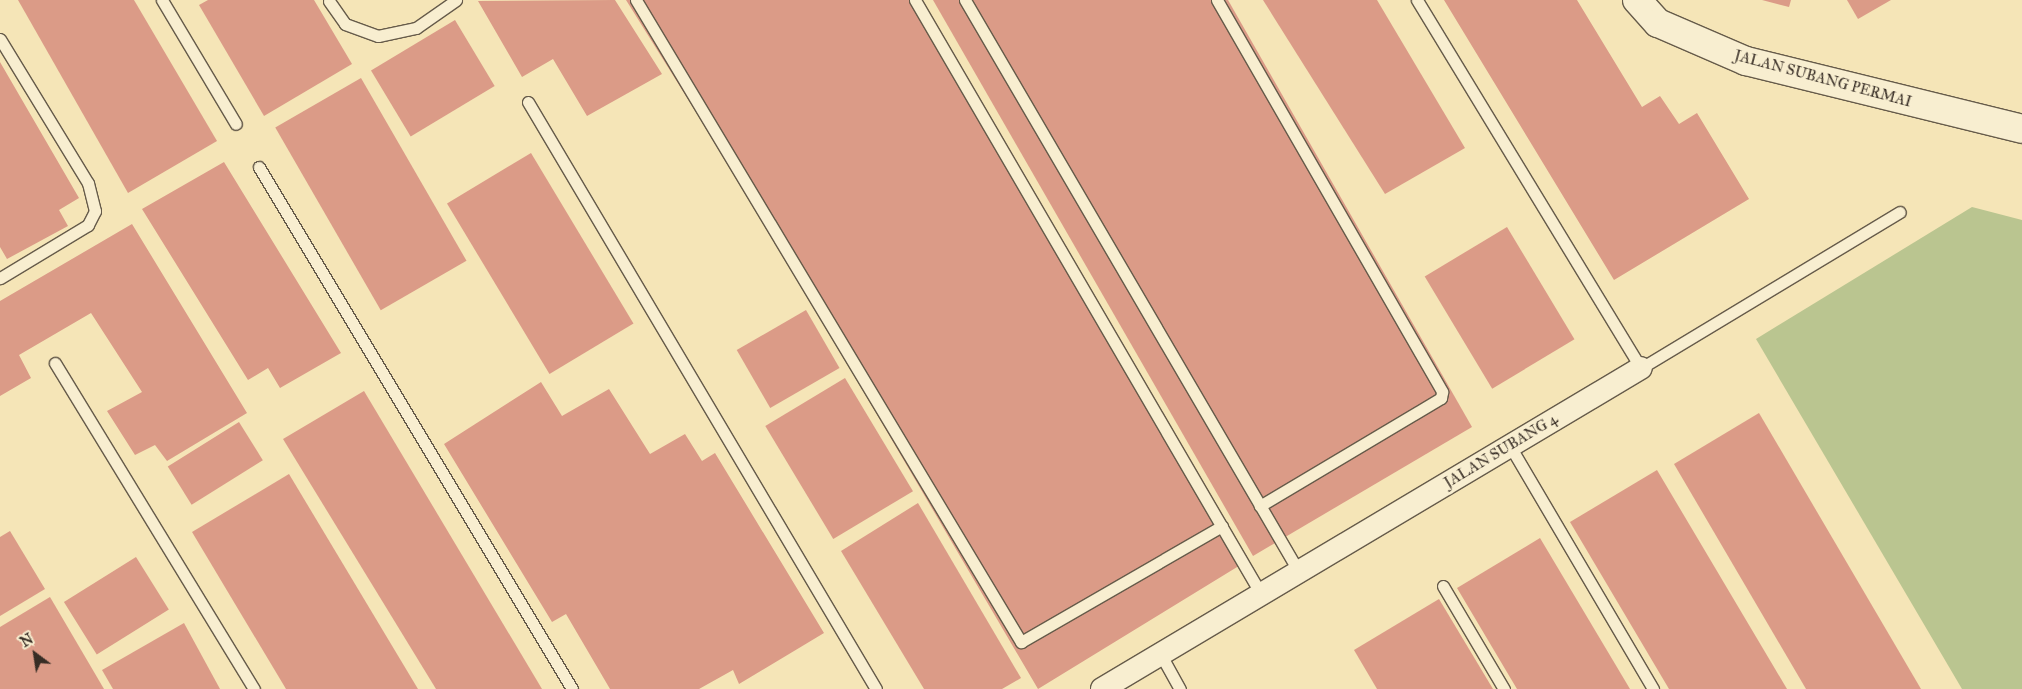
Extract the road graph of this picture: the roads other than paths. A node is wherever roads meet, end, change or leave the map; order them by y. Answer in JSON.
{"nodes":[{"id":1,"x":162,"y":0,"type":"edge"},
{"id":2,"x":456,"y":0,"type":"edge"},
{"id":3,"x":636,"y":0,"type":"edge"},
{"id":4,"x":915,"y":0,"type":"edge"},
{"id":5,"x":965,"y":0,"type":"edge"},
{"id":6,"x":1217,"y":0,"type":"edge"},
{"id":7,"x":1417,"y":0,"type":"edge"},
{"id":8,"x":1637,"y":0,"type":"edge"},
{"id":9,"x":329,"y":1,"type":"dead end"},
{"id":10,"x":0,"y":39,"type":"edge"},
{"id":11,"x":528,"y":102,"type":"dead end"},
{"id":12,"x":236,"y":124,"type":"dead end"},
{"id":13,"x":2022,"y":129,"type":"edge"},
{"id":14,"x":259,"y":167,"type":"dead end"},
{"id":15,"x":1900,"y":212,"type":"dead end"},
{"id":16,"x":0,"y":278,"type":"edge"},
{"id":17,"x":55,"y":362,"type":"dead end"},
{"id":18,"x":1641,"y":368,"type":"junction"},
{"id":19,"x":1510,"y":446,"type":"junction"},
{"id":20,"x":1260,"y":506,"type":"junction"},
{"id":21,"x":1222,"y":526,"type":"junction"},
{"id":22,"x":1299,"y":572,"type":"junction"},
{"id":23,"x":1444,"y":586,"type":"dead end"},
{"id":24,"x":1261,"y":594,"type":"junction"},
{"id":25,"x":1161,"y":655,"type":"junction"},
{"id":26,"x":254,"y":689,"type":"edge"},
{"id":27,"x":572,"y":689,"type":"edge"},
{"id":28,"x":876,"y":689,"type":"edge"},
{"id":29,"x":1102,"y":689,"type":"edge"},
{"id":30,"x":1180,"y":689,"type":"edge"},
{"id":31,"x":1504,"y":689,"type":"edge"},
{"id":32,"x":1654,"y":689,"type":"edge"}],
"edges":[{"from":1,"to":12,"type":"lane"},
{"from":2,"to":9,"type":"lane"},
{"from":3,"to":21,"type":"lane"},
{"from":4,"to":21,"type":"lane"},
{"from":5,"to":20,"type":"lane"},
{"from":6,"to":20,"type":"lane"},
{"from":7,"to":18,"type":"lane"},
{"from":8,"to":13,"type":"street","name":"JALAN SUBANG PERMAI"},
{"from":10,"to":16,"type":"lane"},
{"from":11,"to":28,"type":"lane"},
{"from":14,"to":27,"type":"lane"},
{"from":15,"to":18,"type":"lane","name":"JALAN SUBANG 4"},
{"from":17,"to":26,"type":"lane"},
{"from":18,"to":19,"type":"street","name":"JALAN SUBANG 4"},
{"from":19,"to":22,"type":"street","name":"JALAN SUBANG 4"},
{"from":19,"to":32,"type":"lane"},
{"from":20,"to":22,"type":"lane"},
{"from":21,"to":24,"type":"lane"},
{"from":22,"to":24,"type":"street","name":"JALAN SUBANG 4"},
{"from":23,"to":31,"type":"lane"},
{"from":24,"to":25,"type":"street","name":"JALAN SUBANG 4"},
{"from":25,"to":29,"type":"street","name":"JALAN SUBANG 4"},
{"from":25,"to":30,"type":"lane"}]}
